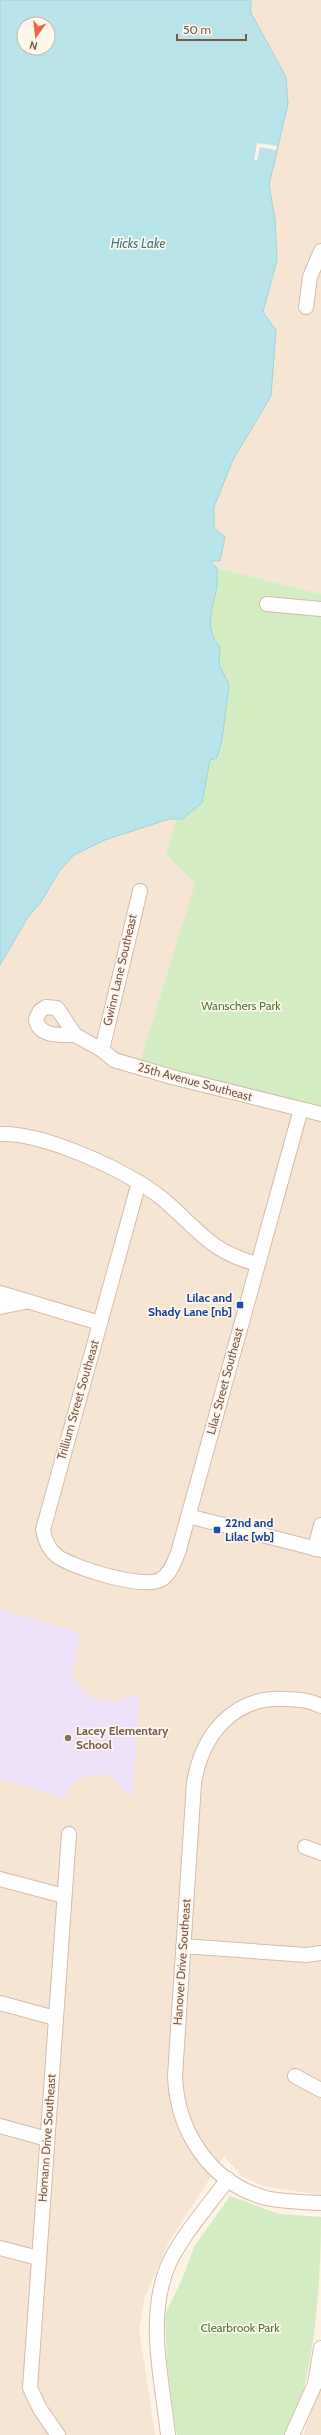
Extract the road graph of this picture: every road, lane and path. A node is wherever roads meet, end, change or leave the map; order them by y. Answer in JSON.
{"nodes":[{"id":1,"x":321,"y":251,"type":"edge"},
{"id":2,"x":306,"y":307,"type":"dead end"},
{"id":3,"x":267,"y":604,"type":"dead end"},
{"id":4,"x":321,"y":608,"type":"edge"},
{"id":5,"x":140,"y":891,"type":"dead end"},
{"id":6,"x":75,"y":1035,"type":"dead end"},
{"id":7,"x":102,"y":1050,"type":"junction"},
{"id":8,"x":301,"y":1109,"type":"junction"},
{"id":9,"x":321,"y":1114,"type":"edge"},
{"id":10,"x":0,"y":1134,"type":"edge"},
{"id":11,"x":139,"y":1182,"type":"junction"},
{"id":12,"x":257,"y":1264,"type":"junction"},
{"id":13,"x":0,"y":1293,"type":"edge"},
{"id":14,"x":27,"y":1301,"type":"junction"},
{"id":15,"x":0,"y":1307,"type":"edge"},
{"id":16,"x":100,"y":1323,"type":"junction"},
{"id":17,"x":188,"y":1516,"type":"junction"},
{"id":18,"x":321,"y":1525,"type":"edge"},
{"id":19,"x":318,"y":1550,"type":"edge"},
{"id":20,"x":114,"y":1576,"type":"joint"},
{"id":21,"x":321,"y":1706,"type":"edge"},
{"id":22,"x":69,"y":1834,"type":"dead end"},
{"id":23,"x":305,"y":1847,"type":"dead end"},
{"id":24,"x":321,"y":1852,"type":"edge"},
{"id":25,"x":0,"y":1879,"type":"edge"},
{"id":26,"x":64,"y":1896,"type":"junction"},
{"id":27,"x":184,"y":1946,"type":"junction"},
{"id":28,"x":321,"y":1953,"type":"edge"},
{"id":29,"x":0,"y":2003,"type":"edge"},
{"id":30,"x":55,"y":2018,"type":"junction"},
{"id":31,"x":295,"y":2076,"type":"dead end"},
{"id":32,"x":321,"y":2090,"type":"edge"},
{"id":33,"x":0,"y":2126,"type":"edge"},
{"id":34,"x":47,"y":2139,"type":"junction"},
{"id":35,"x":228,"y":2179,"type":"junction"},
{"id":36,"x":321,"y":2203,"type":"edge"},
{"id":37,"x":0,"y":2248,"type":"edge"},
{"id":38,"x":38,"y":2258,"type":"junction"},
{"id":39,"x":321,"y":2348,"type":"edge"},
{"id":40,"x":58,"y":2435,"type":"edge"},
{"id":41,"x":168,"y":2435,"type":"edge"},
{"id":42,"x":292,"y":2435,"type":"edge"}],
"edges":[{"from":1,"to":2,"type":"street"},
{"from":3,"to":4,"type":"street"},
{"from":5,"to":7,"type":"street","name":"Gwinn Lane Southeast"},
{"from":6,"to":7,"type":"street","name":"25th Avenue Southeast"},
{"from":7,"to":8,"type":"street","name":"25th Avenue Southeast"},
{"from":8,"to":9,"type":"street","name":"25th Avenue Southeast"},
{"from":8,"to":12,"type":"street","name":"Lilac Street Southeast"},
{"from":10,"to":11,"type":"street"},
{"from":11,"to":12,"type":"street"},
{"from":11,"to":16,"type":"street","name":"Trillium Street Southeast"},
{"from":12,"to":17,"type":"street","name":"Lilac Street Southeast"},
{"from":13,"to":14,"type":"street"},
{"from":14,"to":15,"type":"street"},
{"from":14,"to":16,"type":"street"},
{"from":16,"to":20,"type":"street","name":"Trillium Street Southeast"},
{"from":17,"to":19,"type":"street"},
{"from":17,"to":20,"type":"street","name":"Lilac Street Southeast"},
{"from":18,"to":19,"type":"street"},
{"from":21,"to":27,"type":"street","name":"Hanover Drive Southeast"},
{"from":22,"to":26,"type":"street","name":"Homann Drive Southeast"},
{"from":23,"to":24,"type":"street"},
{"from":25,"to":26,"type":"street"},
{"from":26,"to":30,"type":"street","name":"Homann Drive Southeast"},
{"from":27,"to":28,"type":"street"},
{"from":27,"to":35,"type":"street","name":"Hanover Drive Southeast"},
{"from":29,"to":30,"type":"street"},
{"from":30,"to":34,"type":"street","name":"Homann Drive Southeast"},
{"from":31,"to":32,"type":"street"},
{"from":33,"to":34,"type":"street"},
{"from":34,"to":38,"type":"street","name":"Homann Drive Southeast"},
{"from":35,"to":36,"type":"street","name":"Hanover Drive Southeast"},
{"from":35,"to":41,"type":"street"},
{"from":37,"to":38,"type":"street"},
{"from":38,"to":40,"type":"street","name":"Homann Drive Southeast"},
{"from":39,"to":42,"type":"street"}]}
